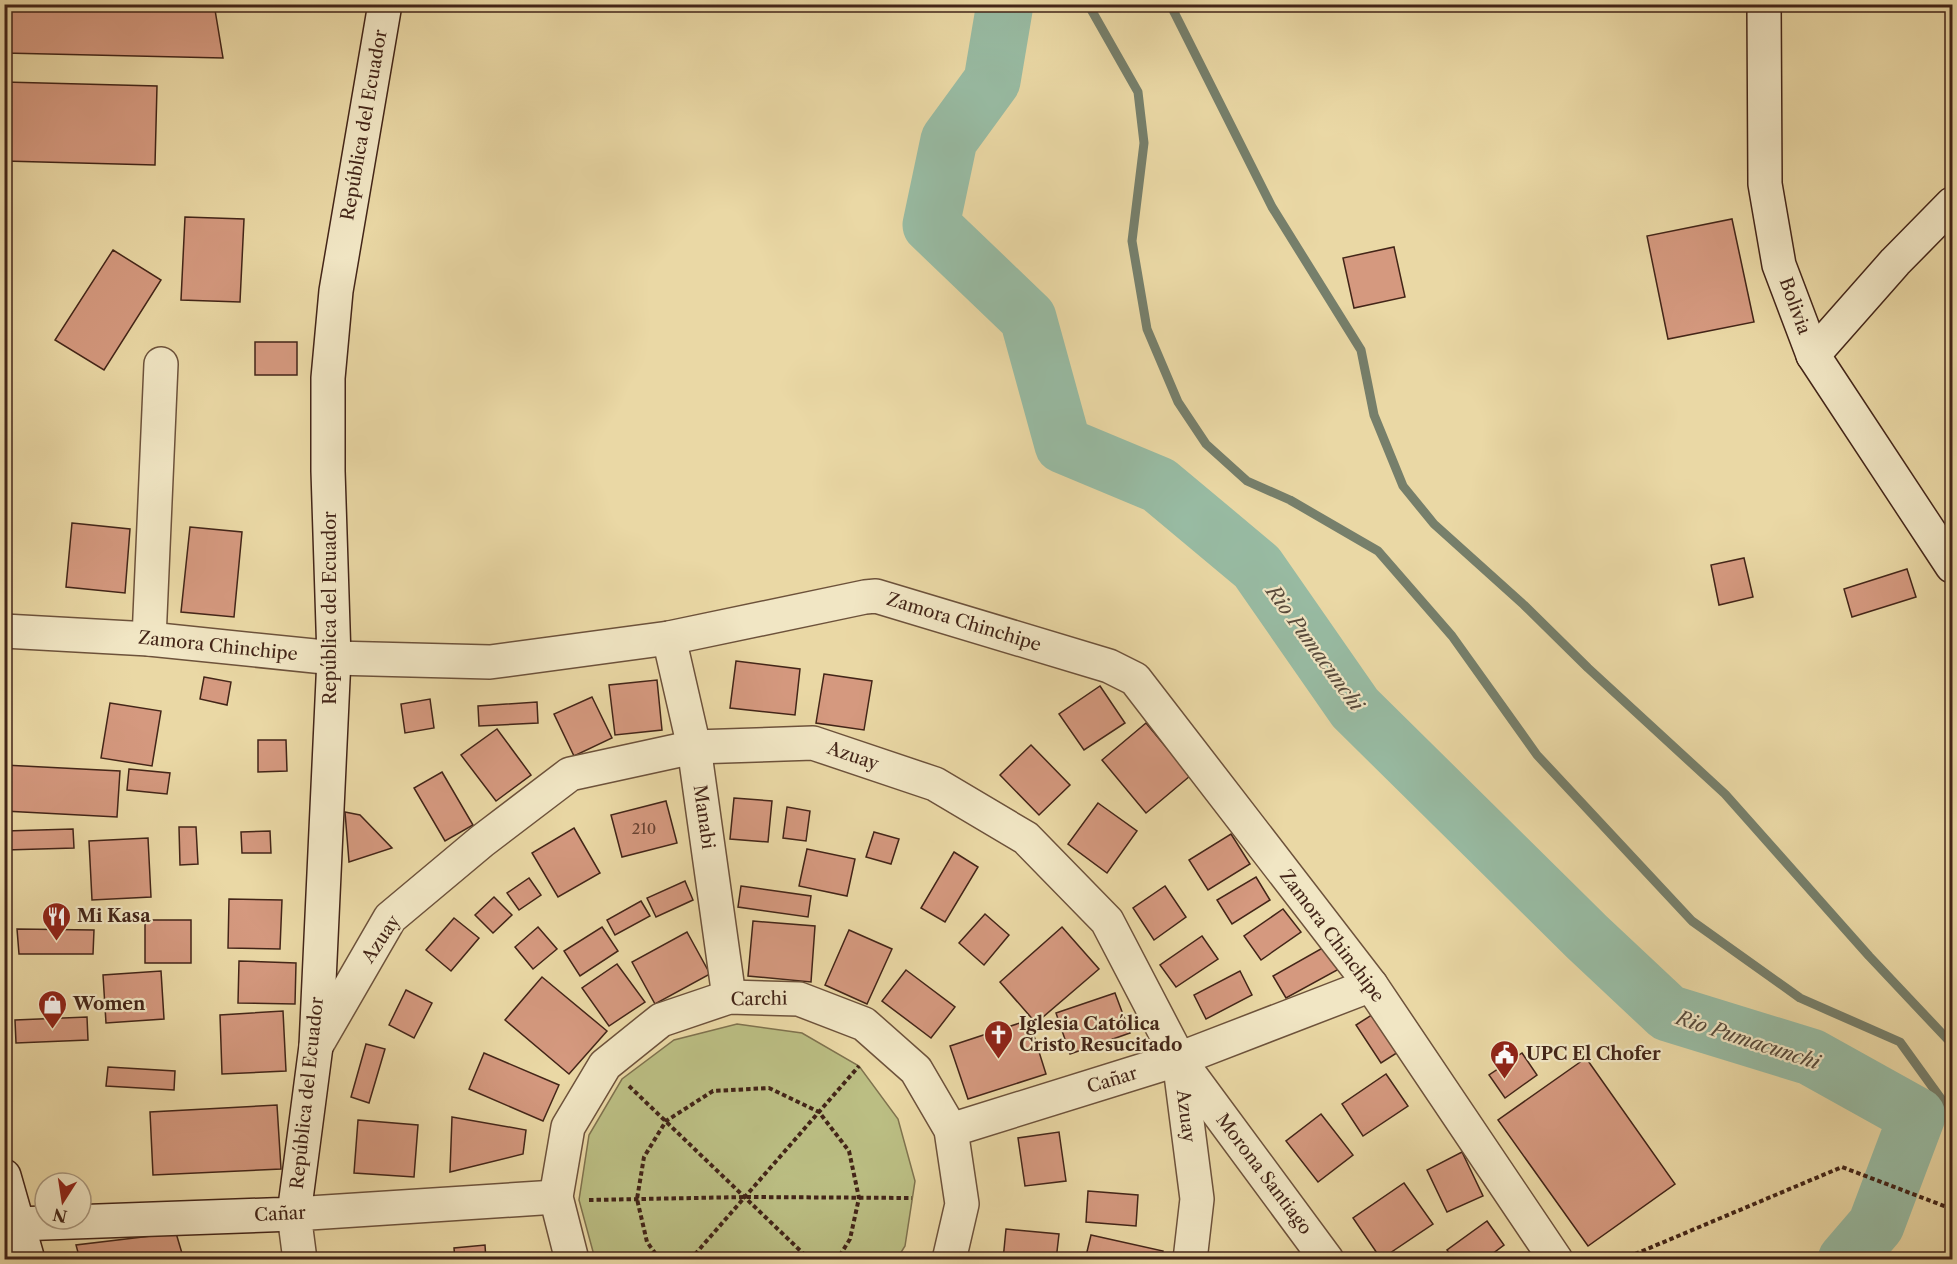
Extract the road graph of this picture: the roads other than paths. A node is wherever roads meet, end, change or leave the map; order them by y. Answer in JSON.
{"nodes":[{"id":1,"x":385,"y":4,"type":"edge"},
{"id":2,"x":1764,"y":4,"type":"edge"},
{"id":3,"x":1953,"y":204,"type":"edge"},
{"id":4,"x":1813,"y":355,"type":"junction"},
{"id":5,"x":161,"y":364,"type":"dead end"},
{"id":6,"x":1953,"y":566,"type":"edge"},
{"id":7,"x":4,"y":631,"type":"edge"},
{"id":8,"x":669,"y":638,"type":"junction"},
{"id":9,"x":149,"y":639,"type":"junction"},
{"id":10,"x":334,"y":658,"type":"junction"},
{"id":11,"x":694,"y":747,"type":"junction"},
{"id":12,"x":1371,"y":985,"type":"junction"},
{"id":13,"x":729,"y":997,"type":"junction"},
{"id":14,"x":316,"y":1046,"type":"junction"},
{"id":15,"x":1179,"y":1059,"type":"junction"},
{"id":16,"x":951,"y":1130,"type":"junction"},
{"id":17,"x":4,"y":1176,"type":"edge"},
{"id":18,"x":568,"y":1198,"type":"junction"},
{"id":19,"x":294,"y":1214,"type":"junction"},
{"id":20,"x":11,"y":1226,"type":"edge"},
{"id":21,"x":28,"y":1260,"type":"edge"},
{"id":22,"x":300,"y":1260,"type":"edge"},
{"id":23,"x":572,"y":1260,"type":"edge"},
{"id":24,"x":949,"y":1260,"type":"edge"},
{"id":25,"x":1190,"y":1260,"type":"edge"},
{"id":26,"x":1328,"y":1260,"type":"edge"},
{"id":27,"x":1556,"y":1260,"type":"edge"}],
"edges":[{"from":1,"to":10,"type":"street","name":"República del Ecuador"},
{"from":2,"to":4,"type":"street","name":"Bolivia"},
{"from":3,"to":4,"type":"street"},
{"from":4,"to":6,"type":"street","name":"Bolivia"},
{"from":5,"to":9,"type":"street"},
{"from":7,"to":9,"type":"street","name":"Zamora Chinchipe"},
{"from":8,"to":10,"type":"street","name":"Zamora Chinchipe"},
{"from":8,"to":11,"type":"street","name":"Manabi"},
{"from":8,"to":12,"type":"street","name":"Zamora Chinchipe"},
{"from":9,"to":10,"type":"street","name":"Zamora Chinchipe"},
{"from":10,"to":14,"type":"street","name":"República del Ecuador"},
{"from":11,"to":13,"type":"street","name":"Manabi"},
{"from":11,"to":14,"type":"street","name":"Azuay"},
{"from":11,"to":15,"type":"street","name":"Azuay"},
{"from":12,"to":15,"type":"street","name":"Cañar"},
{"from":12,"to":27,"type":"street","name":"Zamora Chinchipe"},
{"from":13,"to":16,"type":"street","name":"Carchi"},
{"from":13,"to":18,"type":"street","name":"Carchi"},
{"from":14,"to":19,"type":"street","name":"República del Ecuador"},
{"from":15,"to":16,"type":"street","name":"Cañar"},
{"from":15,"to":25,"type":"street","name":"Azuay"},
{"from":15,"to":26,"type":"street","name":"Morona Santiago"},
{"from":16,"to":24,"type":"street","name":"Carchi"},
{"from":17,"to":20,"type":"street"},
{"from":18,"to":19,"type":"street","name":"Cañar"},
{"from":18,"to":23,"type":"street","name":"Carchi"},
{"from":19,"to":20,"type":"street","name":"Cañar"},
{"from":19,"to":22,"type":"street"},
{"from":20,"to":21,"type":"street"}]}
